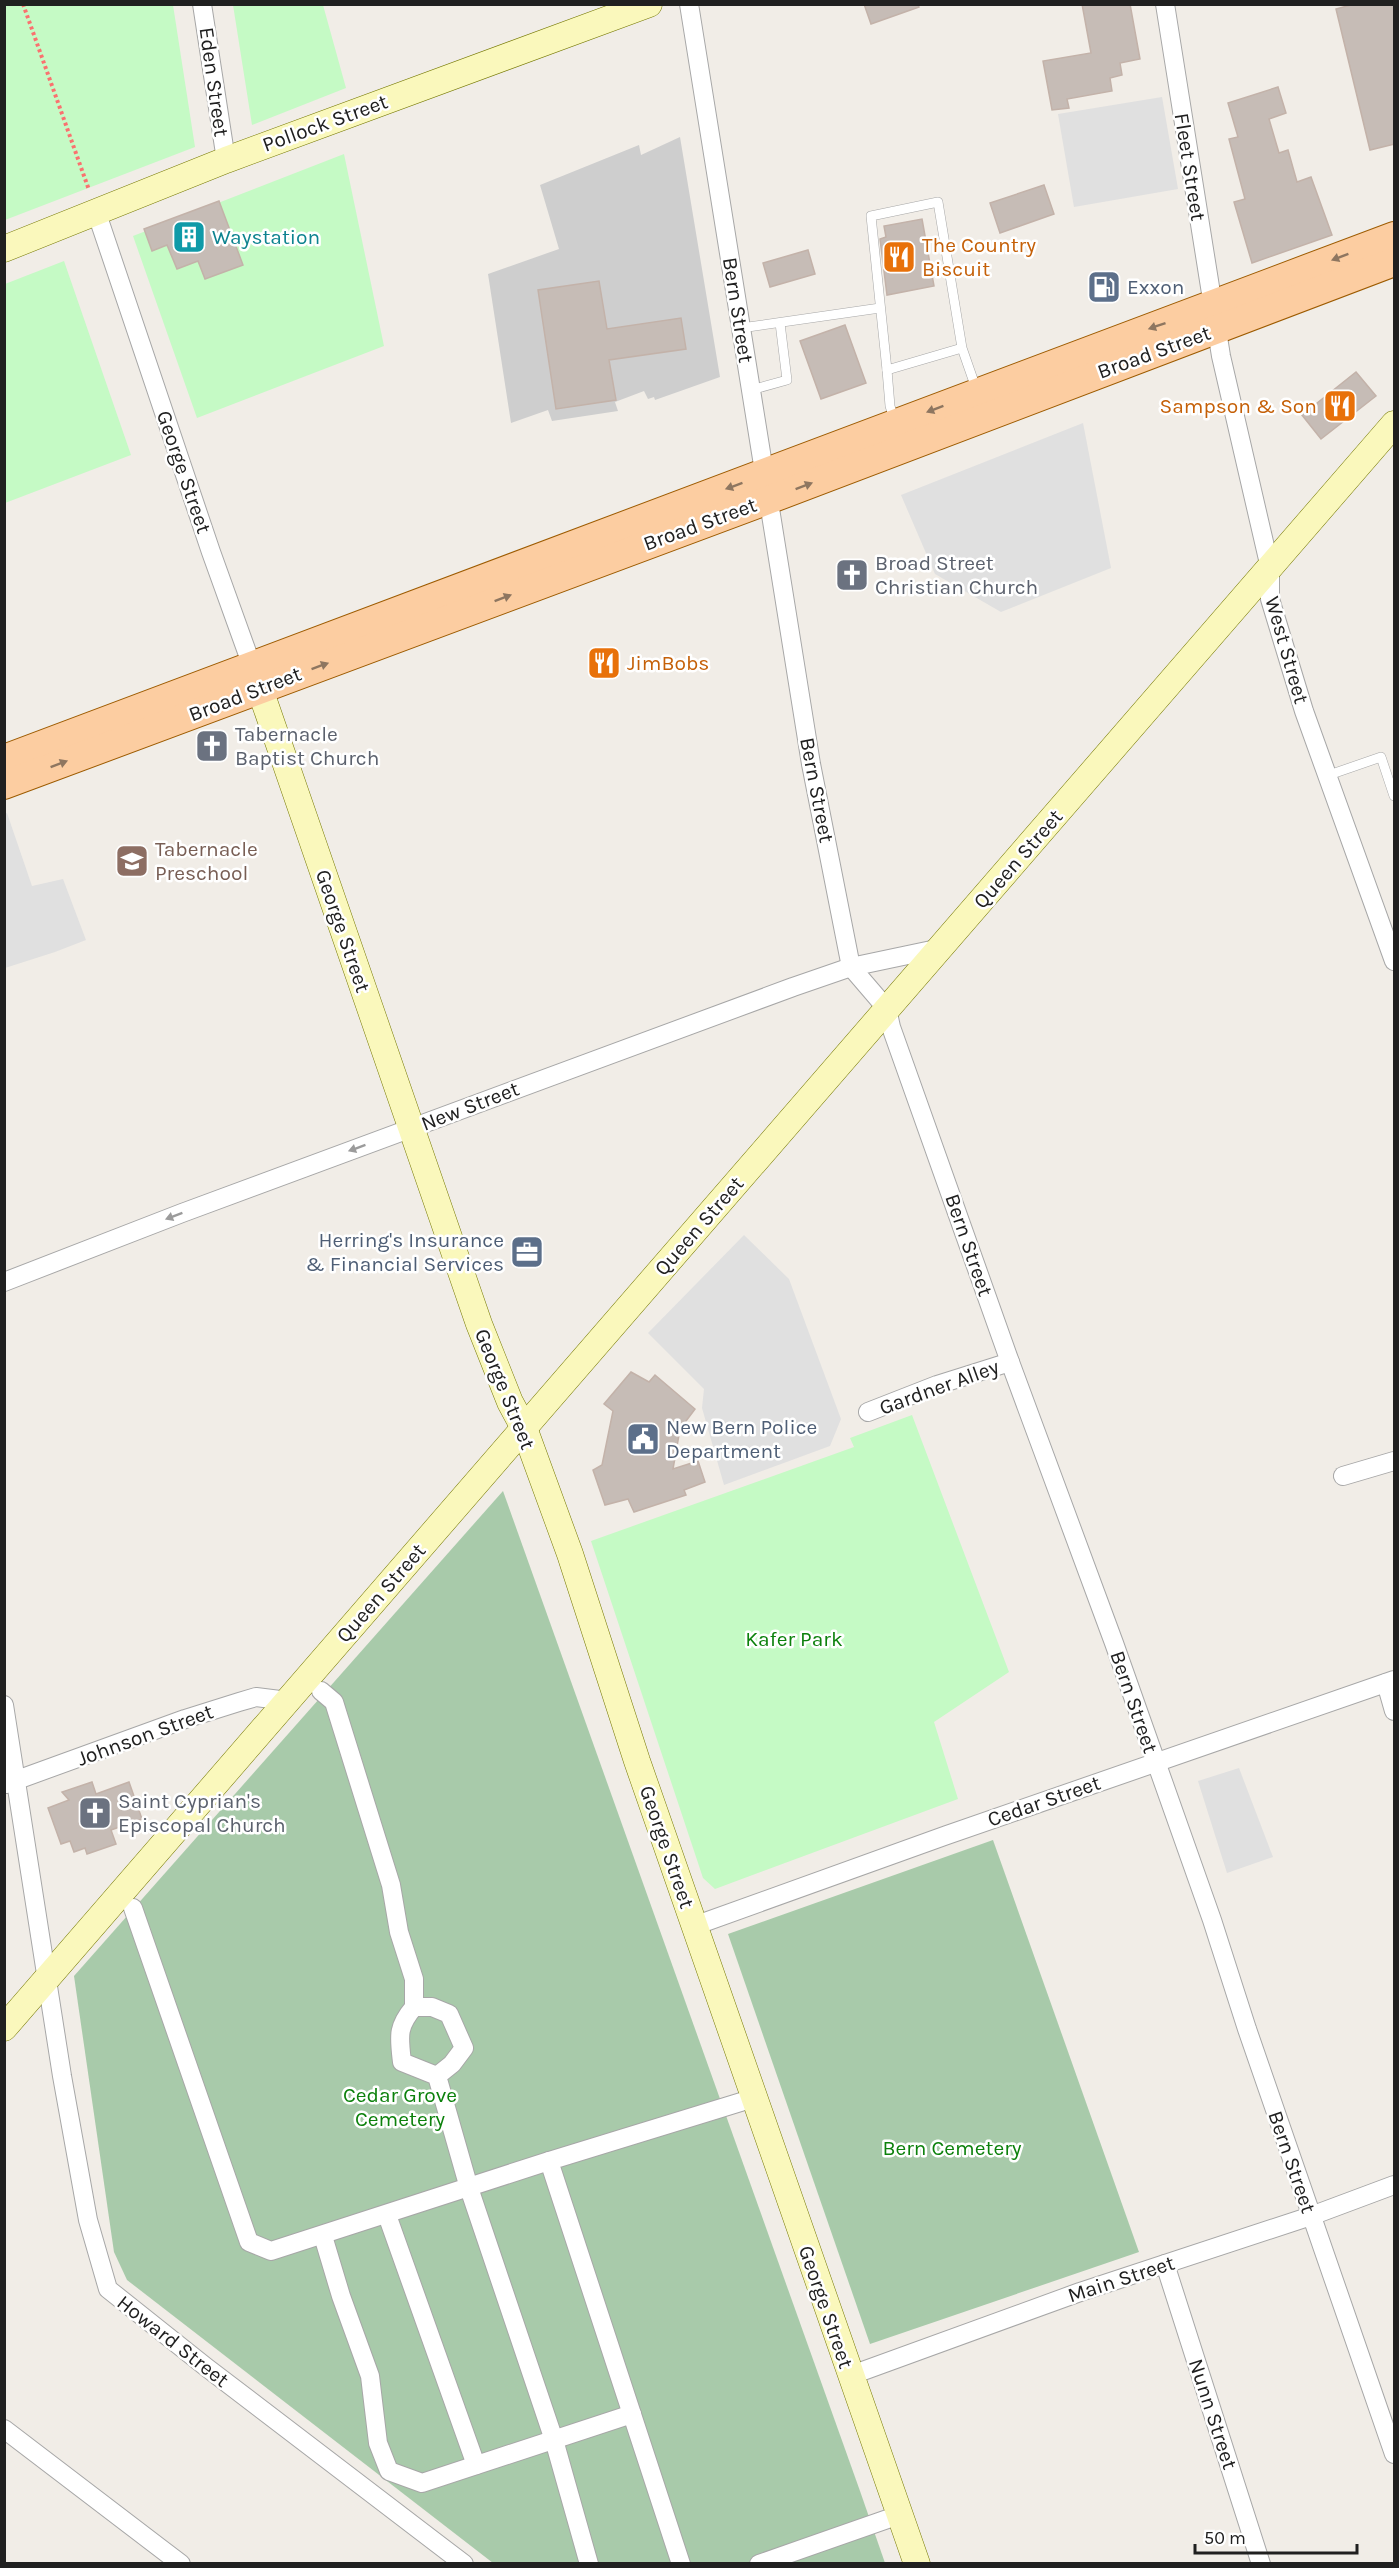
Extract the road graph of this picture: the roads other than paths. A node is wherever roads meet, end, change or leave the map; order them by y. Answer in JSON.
{"nodes":[{"id":1,"x":202,"y":4,"type":"edge"},
{"id":2,"x":649,"y":4,"type":"edge"},
{"id":3,"x":689,"y":4,"type":"edge"},
{"id":4,"x":1165,"y":4,"type":"edge"},
{"id":5,"x":225,"y":160,"type":"junction"},
{"id":6,"x":97,"y":214,"type":"junction"},
{"id":7,"x":1395,"y":236,"type":"edge"},
{"id":8,"x":4,"y":249,"type":"edge"},
{"id":9,"x":1395,"y":262,"type":"edge"},
{"id":10,"x":880,"y":308,"type":"junction"},
{"id":11,"x":1214,"y":318,"type":"junction"},
{"id":12,"x":780,"y":323,"type":"junction"},
{"id":13,"x":741,"y":328,"type":"junction"},
{"id":14,"x":962,"y":348,"type":"junction"},
{"id":15,"x":886,"y":370,"type":"junction"},
{"id":16,"x":751,"y":390,"type":"junction"},
{"id":17,"x":978,"y":393,"type":"junction"},
{"id":18,"x":895,"y":424,"type":"junction"},
{"id":19,"x":1395,"y":424,"type":"edge"},
{"id":20,"x":766,"y":487,"type":"junction"},
{"id":21,"x":1270,"y":568,"type":"junction"},
{"id":22,"x":256,"y":677,"type":"junction"},
{"id":23,"x":4,"y":759,"type":"edge"},
{"id":24,"x":1329,"y":775,"type":"junction"},
{"id":25,"x":4,"y":785,"type":"edge"},
{"id":26,"x":1395,"y":796,"type":"edge"},
{"id":27,"x":940,"y":948,"type":"junction"},
{"id":28,"x":1395,"y":961,"type":"edge"},
{"id":29,"x":851,"y":967,"type":"junction"},
{"id":30,"x":887,"y":1009,"type":"junction"},
{"id":31,"x":412,"y":1128,"type":"junction"},
{"id":32,"x":4,"y":1282,"type":"edge"},
{"id":33,"x":1010,"y":1362,"type":"junction"},
{"id":34,"x":868,"y":1412,"type":"dead end"},
{"id":35,"x":524,"y":1428,"type":"junction"},
{"id":36,"x":1395,"y":1461,"type":"edge"},
{"id":37,"x":1343,"y":1476,"type":"dead end"},
{"id":38,"x":1390,"y":1681,"type":"edge"},
{"id":39,"x":321,"y":1691,"type":"dead end"},
{"id":40,"x":288,"y":1701,"type":"junction"},
{"id":41,"x":4,"y":1705,"type":"edge"},
{"id":42,"x":1395,"y":1711,"type":"edge"},
{"id":43,"x":1155,"y":1762,"type":"junction"},
{"id":44,"x":10,"y":1783,"type":"edge"},
{"id":45,"x":133,"y":1908,"type":"dead end"},
{"id":46,"x":694,"y":1926,"type":"junction"},
{"id":47,"x":48,"y":1977,"type":"junction"},
{"id":48,"x":414,"y":2007,"type":"junction"},
{"id":49,"x":4,"y":2028,"type":"edge"},
{"id":50,"x":437,"y":2076,"type":"junction"},
{"id":51,"x":753,"y":2098,"type":"junction"},
{"id":52,"x":549,"y":2161,"type":"junction"},
{"id":53,"x":1395,"y":2185,"type":"edge"},
{"id":54,"x":469,"y":2188,"type":"junction"},
{"id":55,"x":387,"y":2215,"type":"junction"},
{"id":56,"x":1311,"y":2216,"type":"junction"},
{"id":57,"x":323,"y":2236,"type":"junction"},
{"id":58,"x":1165,"y":2264,"type":"junction"},
{"id":59,"x":849,"y":2376,"type":"junction"},
{"id":60,"x":632,"y":2414,"type":"junction"},
{"id":61,"x":4,"y":2429,"type":"edge"},
{"id":62,"x":554,"y":2440,"type":"junction"},
{"id":63,"x":1395,"y":2454,"type":"edge"},
{"id":64,"x":476,"y":2465,"type":"junction"},
{"id":65,"x":900,"y":2516,"type":"junction"},
{"id":66,"x":181,"y":2564,"type":"edge"},
{"id":67,"x":464,"y":2564,"type":"edge"},
{"id":68,"x":589,"y":2564,"type":"edge"},
{"id":69,"x":681,"y":2564,"type":"edge"},
{"id":70,"x":759,"y":2564,"type":"edge"},
{"id":71,"x":917,"y":2564,"type":"edge"},
{"id":72,"x":1261,"y":2564,"type":"edge"}],
"edges":[{"from":1,"to":5,"type":"street","name":"Eden Street"},
{"from":2,"to":5,"type":"street","name":"Pollock Street"},
{"from":3,"to":13,"type":"street","name":"Bern Street"},
{"from":4,"to":11,"type":"street","name":"Fleet Street"},
{"from":5,"to":6,"type":"street","name":"Pollock Street"},
{"from":6,"to":8,"type":"street","name":"Pollock Street"},
{"from":6,"to":22,"type":"street","name":"George Street"},
{"from":7,"to":11,"type":"main road","name":"Broad Street","one_way":true},
{"from":9,"to":11,"type":"main road","name":"Broad Street"},
{"from":10,"to":12,"type":"lane"},
{"from":10,"to":14,"type":"lane"},
{"from":10,"to":15,"type":"lane"},
{"from":11,"to":17,"type":"main road","name":"Broad Street","one_way":true},
{"from":20,"to":11,"type":"main road","name":"Broad Street","one_way":true},
{"from":11,"to":21,"type":"street","name":"West Street"},
{"from":12,"to":13,"type":"lane"},
{"from":12,"to":16,"type":"lane"},
{"from":13,"to":16,"type":"street","name":"Bern Street"},
{"from":14,"to":15,"type":"lane"},
{"from":14,"to":17,"type":"lane"},
{"from":15,"to":18,"type":"lane"},
{"from":16,"to":20,"type":"street","name":"Bern Street"},
{"from":17,"to":18,"type":"main road","name":"Broad Street","one_way":true},
{"from":18,"to":20,"type":"main road","name":"Broad Street"},
{"from":19,"to":21,"type":"street","name":"Queen Street"},
{"from":20,"to":22,"type":"main road","name":"Broad Street"},
{"from":20,"to":29,"type":"street","name":"Bern Street"},
{"from":21,"to":24,"type":"street","name":"West Street"},
{"from":21,"to":27,"type":"street","name":"Queen Street"},
{"from":22,"to":23,"type":"main road","name":"Broad Street"},
{"from":25,"to":22,"type":"main road","name":"Broad Street","one_way":true},
{"from":22,"to":31,"type":"street","name":"George Street"},
{"from":24,"to":26,"type":"lane"},
{"from":24,"to":28,"type":"street","name":"West Street"},
{"from":27,"to":29,"type":"street","name":"New Street"},
{"from":27,"to":30,"type":"street","name":"Queen Street"},
{"from":29,"to":30,"type":"street","name":"Bern Street"},
{"from":29,"to":31,"type":"street","name":"New Street"},
{"from":30,"to":33,"type":"street","name":"Bern Street"},
{"from":30,"to":35,"type":"street","name":"Queen Street"},
{"from":31,"to":32,"type":"street","name":"New Street","one_way":true},
{"from":31,"to":35,"type":"street","name":"George Street"},
{"from":33,"to":34,"type":"street","name":"Gardner Alley"},
{"from":33,"to":43,"type":"street","name":"Bern Street"},
{"from":35,"to":40,"type":"street","name":"Queen Street"},
{"from":35,"to":46,"type":"street","name":"George Street"},
{"from":36,"to":37,"type":"street"},
{"from":38,"to":42,"type":"street"},
{"from":38,"to":43,"type":"street","name":"Cedar Street"},
{"from":39,"to":48,"type":"street"},
{"from":40,"to":44,"type":"street","name":"Johnson Street"},
{"from":40,"to":47,"type":"street","name":"Queen Street"},
{"from":41,"to":44,"type":"street","name":"Howard Street"},
{"from":43,"to":46,"type":"street","name":"Cedar Street"},
{"from":43,"to":56,"type":"street","name":"Bern Street"},
{"from":44,"to":47,"type":"street","name":"Howard Street"},
{"from":45,"to":57,"type":"street"},
{"from":46,"to":51,"type":"street","name":"George Street"},
{"from":47,"to":49,"type":"street","name":"Queen Street"},
{"from":47,"to":67,"type":"street","name":"Howard Street"},
{"from":48,"to":50,"type":"street"},
{"from":48,"to":50,"type":"street"},
{"from":50,"to":54,"type":"street"},
{"from":51,"to":52,"type":"street"},
{"from":51,"to":59,"type":"street","name":"George Street"},
{"from":52,"to":54,"type":"street"},
{"from":52,"to":60,"type":"street"},
{"from":53,"to":56,"type":"street","name":"Main Street"},
{"from":54,"to":55,"type":"street"},
{"from":54,"to":62,"type":"street"},
{"from":55,"to":57,"type":"street"},
{"from":55,"to":64,"type":"street"},
{"from":56,"to":58,"type":"street","name":"Main Street"},
{"from":56,"to":63,"type":"street","name":"Bern Street"},
{"from":57,"to":64,"type":"street"},
{"from":58,"to":59,"type":"street","name":"Main Street"},
{"from":58,"to":72,"type":"street","name":"Nunn Street"},
{"from":59,"to":65,"type":"street","name":"George Street"},
{"from":60,"to":62,"type":"street"},
{"from":60,"to":69,"type":"street"},
{"from":61,"to":66,"type":"street"},
{"from":62,"to":64,"type":"street"},
{"from":62,"to":68,"type":"street"},
{"from":65,"to":70,"type":"street"},
{"from":65,"to":71,"type":"street","name":"George Street"}]}
